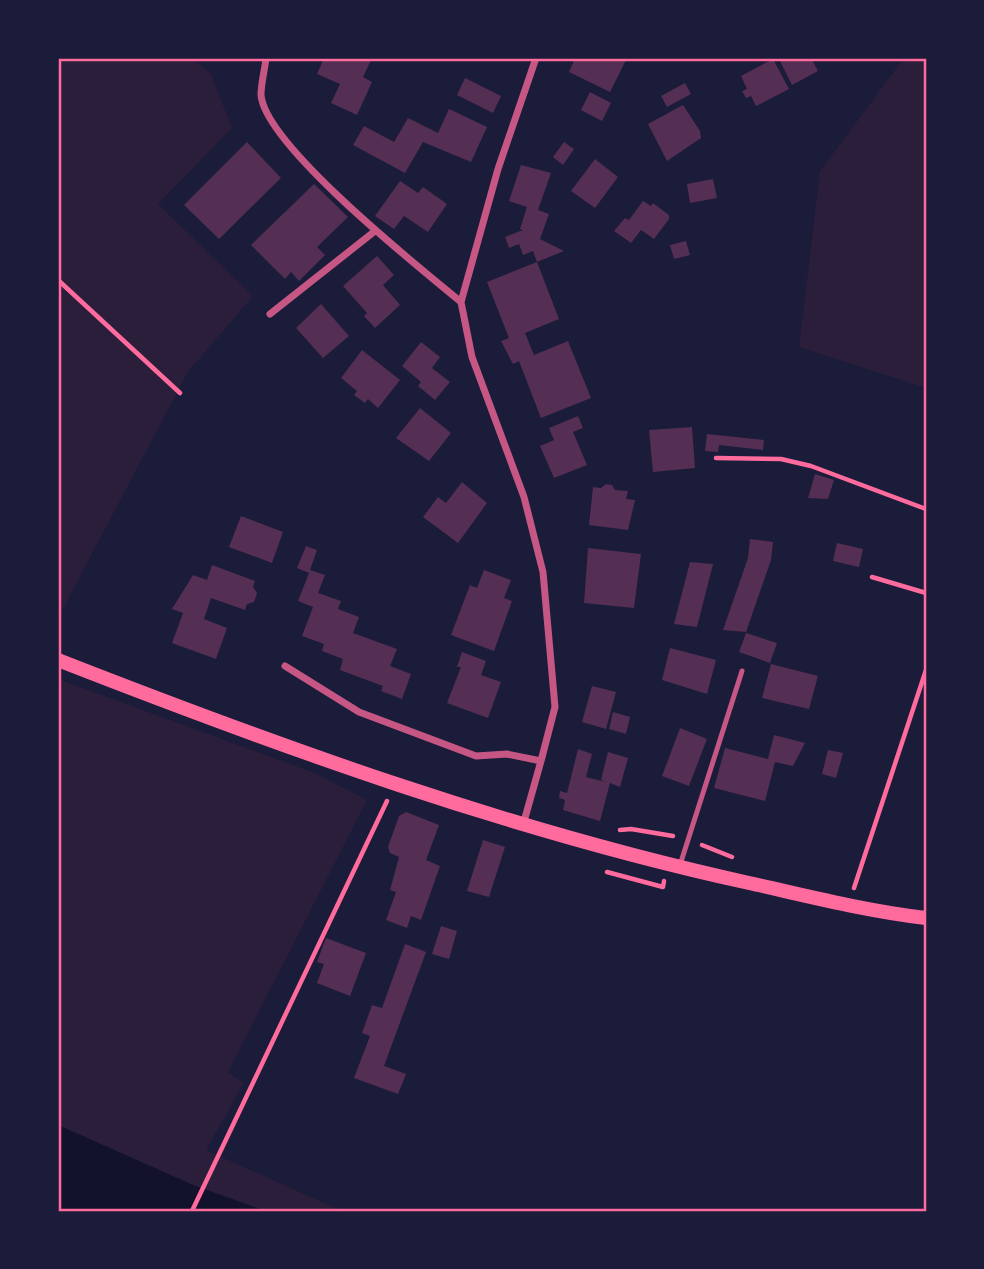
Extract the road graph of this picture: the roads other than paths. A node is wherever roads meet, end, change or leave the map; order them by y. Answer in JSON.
{"nodes":[{"id":1,"x":266,"y":58,"type":"edge"},
{"id":2,"x":536,"y":58,"type":"edge"},
{"id":3,"x":375,"y":231,"type":"junction"},
{"id":4,"x":461,"y":302,"type":"junction"},
{"id":5,"x":270,"y":314,"type":"dead end"},
{"id":6,"x":58,"y":660,"type":"edge"},
{"id":7,"x":285,"y":666,"type":"dead end"},
{"id":8,"x":741,"y":671,"type":"dead end"},
{"id":9,"x":541,"y":761,"type":"junction"},
{"id":10,"x":523,"y":825,"type":"junction"},
{"id":11,"x":680,"y":868,"type":"junction"},
{"id":12,"x":926,"y":918,"type":"edge"}],
"edges":[{"from":1,"to":3,"type":"street"},
{"from":2,"to":4,"type":"street"},
{"from":3,"to":4,"type":"street"},
{"from":3,"to":5,"type":"street"},
{"from":4,"to":9,"type":"street"},
{"from":6,"to":10,"type":"main road"},
{"from":7,"to":9,"type":"street"},
{"from":8,"to":11,"type":"lane"},
{"from":9,"to":10,"type":"street"},
{"from":10,"to":11,"type":"main road"},
{"from":11,"to":12,"type":"main road"}]}
